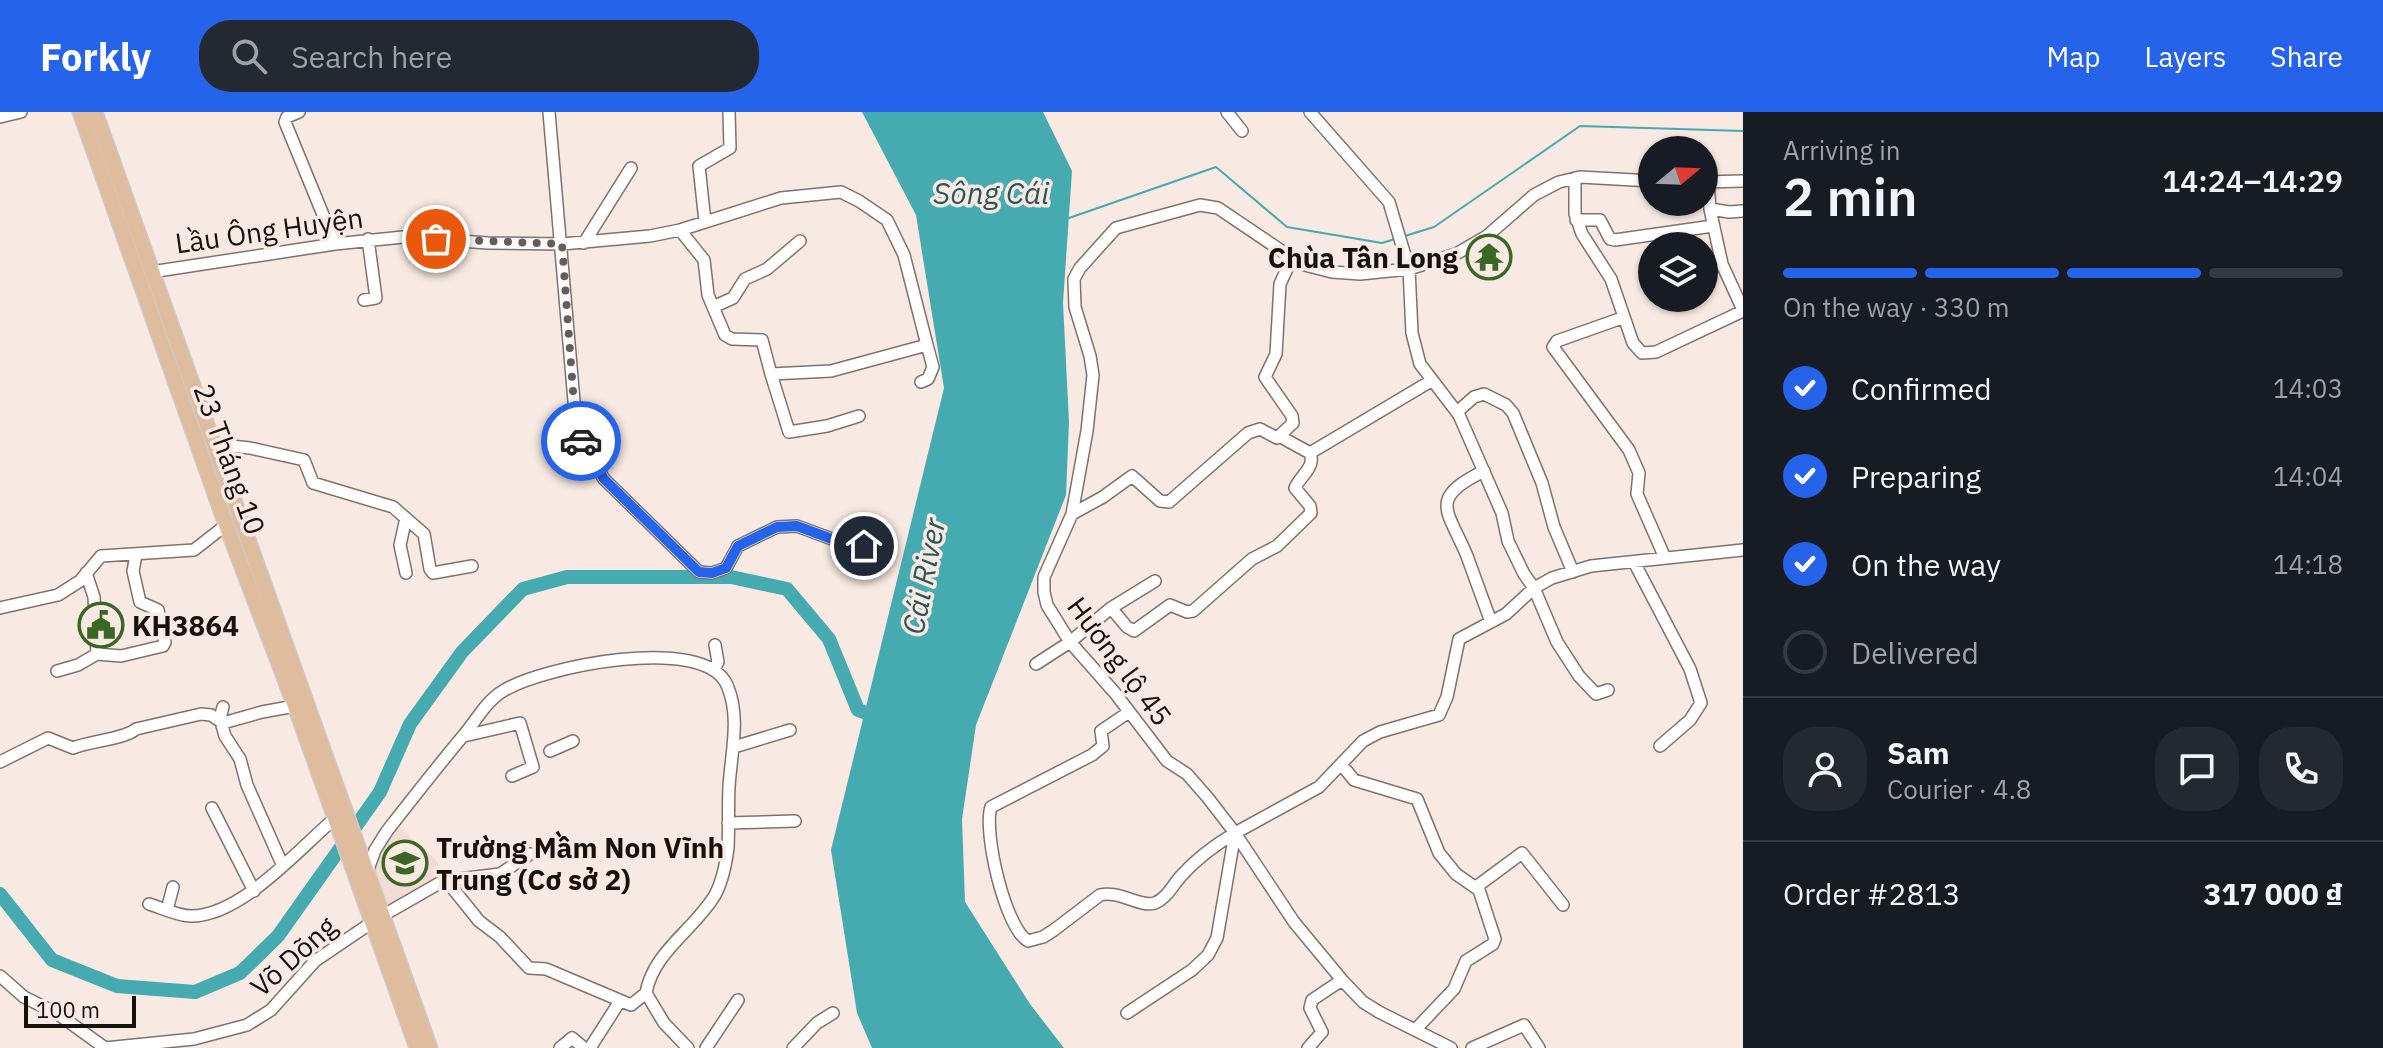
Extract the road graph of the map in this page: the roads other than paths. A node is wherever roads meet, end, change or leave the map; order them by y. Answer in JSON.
{"nodes":[{"id":1,"x":19,"y":112,"type":"edge"},
{"id":2,"x":80,"y":112,"type":"edge"},
{"id":3,"x":95,"y":112,"type":"edge"},
{"id":4,"x":299,"y":112,"type":"edge"},
{"id":5,"x":549,"y":112,"type":"edge"},
{"id":6,"x":729,"y":112,"type":"edge"},
{"id":7,"x":1227,"y":112,"type":"edge"},
{"id":8,"x":1310,"y":112,"type":"edge"},
{"id":9,"x":0,"y":117,"type":"edge"},
{"id":10,"x":1242,"y":131,"type":"dead end"},
{"id":11,"x":631,"y":168,"type":"dead end"},
{"id":12,"x":1575,"y":178,"type":"junction"},
{"id":13,"x":1638,"y":180,"type":"edge"},
{"id":14,"x":1743,"y":181,"type":"edge"},
{"id":15,"x":1718,"y":182,"type":"edge"},
{"id":16,"x":1718,"y":210,"type":"edge"},
{"id":17,"x":1743,"y":211,"type":"edge"},
{"id":18,"x":1711,"y":216,"type":"edge"},
{"id":19,"x":1576,"y":220,"type":"junction"},
{"id":20,"x":705,"y":222,"type":"junction"},
{"id":21,"x":1713,"y":226,"type":"junction"},
{"id":22,"x":680,"y":230,"type":"junction"},
{"id":23,"x":368,"y":239,"type":"junction"},
{"id":24,"x":800,"y":241,"type":"dead end"},
{"id":25,"x":584,"y":243,"type":"junction"},
{"id":26,"x":335,"y":244,"type":"junction"},
{"id":27,"x":562,"y":244,"type":"junction"},
{"id":28,"x":1291,"y":260,"type":"junction"},
{"id":29,"x":1409,"y":269,"type":"junction"},
{"id":30,"x":151,"y":272,"type":"junction"},
{"id":31,"x":364,"y":300,"type":"dead end"},
{"id":32,"x":713,"y":307,"type":"junction"},
{"id":33,"x":1743,"y":311,"type":"edge"},
{"id":34,"x":1622,"y":318,"type":"junction"},
{"id":35,"x":927,"y":345,"type":"junction"},
{"id":36,"x":771,"y":374,"type":"junction"},
{"id":37,"x":1431,"y":381,"type":"junction"},
{"id":38,"x":921,"y":382,"type":"dead end"},
{"id":39,"x":1457,"y":412,"type":"junction"},
{"id":40,"x":859,"y":416,"type":"dead end"},
{"id":41,"x":1281,"y":437,"type":"junction"},
{"id":42,"x":212,"y":444,"type":"junction"},
{"id":43,"x":1310,"y":453,"type":"junction"},
{"id":44,"x":1484,"y":471,"type":"junction"},
{"id":45,"x":1072,"y":514,"type":"junction"},
{"id":46,"x":406,"y":518,"type":"junction"},
{"id":47,"x":232,"y":523,"type":"junction"},
{"id":48,"x":864,"y":546,"type":"dead end"},
{"id":49,"x":1743,"y":550,"type":"edge"},
{"id":50,"x":136,"y":555,"type":"junction"},
{"id":51,"x":1665,"y":558,"type":"junction"},
{"id":52,"x":1634,"y":562,"type":"junction"},
{"id":53,"x":472,"y":566,"type":"dead end"},
{"id":54,"x":1573,"y":572,"type":"junction"},
{"id":55,"x":86,"y":573,"type":"junction"},
{"id":56,"x":406,"y":573,"type":"dead end"},
{"id":57,"x":1155,"y":581,"type":"dead end"},
{"id":58,"x":1534,"y":588,"type":"junction"},
{"id":59,"x":0,"y":608,"type":"edge"},
{"id":60,"x":1111,"y":608,"type":"junction"},
{"id":61,"x":1491,"y":622,"type":"junction"},
{"id":62,"x":1070,"y":642,"type":"junction"},
{"id":63,"x":715,"y":645,"type":"dead end"},
{"id":64,"x":97,"y":654,"type":"junction"},
{"id":65,"x":1036,"y":664,"type":"dead end"},
{"id":66,"x":714,"y":669,"type":"junction"},
{"id":67,"x":57,"y":671,"type":"dead end"},
{"id":68,"x":1608,"y":690,"type":"dead end"},
{"id":69,"x":295,"y":706,"type":"junction"},
{"id":70,"x":223,"y":707,"type":"dead end"},
{"id":71,"x":1129,"y":712,"type":"junction"},
{"id":72,"x":220,"y":723,"type":"junction"},
{"id":73,"x":790,"y":730,"type":"dead end"},
{"id":74,"x":464,"y":736,"type":"junction"},
{"id":75,"x":573,"y":741,"type":"dead end"},
{"id":76,"x":1660,"y":746,"type":"dead end"},
{"id":77,"x":734,"y":747,"type":"junction"},
{"id":78,"x":550,"y":751,"type":"dead end"},
{"id":79,"x":0,"y":762,"type":"edge"},
{"id":80,"x":1341,"y":764,"type":"junction"},
{"id":81,"x":512,"y":776,"type":"dead end"},
{"id":82,"x":212,"y":808,"type":"dead end"},
{"id":83,"x":337,"y":816,"type":"junction"},
{"id":84,"x":795,"y":821,"type":"dead end"},
{"id":85,"x":728,"y":823,"type":"junction"},
{"id":86,"x":1235,"y":833,"type":"junction"},
{"id":87,"x":530,"y":854,"type":"dead end"},
{"id":88,"x":282,"y":864,"type":"junction"},
{"id":89,"x":366,"y":870,"type":"junction"},
{"id":90,"x":446,"y":880,"type":"junction"},
{"id":91,"x":173,"y":887,"type":"dead end"},
{"id":92,"x":1476,"y":887,"type":"junction"},
{"id":93,"x":254,"y":891,"type":"junction"},
{"id":94,"x":149,"y":904,"type":"dead end"},
{"id":95,"x":1563,"y":905,"type":"dead end"},
{"id":96,"x":167,"y":910,"type":"junction"},
{"id":97,"x":377,"y":919,"type":"junction"},
{"id":98,"x":0,"y":976,"type":"edge"},
{"id":99,"x":1342,"y":980,"type":"junction"},
{"id":100,"x":646,"y":993,"type":"junction"},
{"id":101,"x":738,"y":1000,"type":"dead end"},
{"id":102,"x":620,"y":1001,"type":"junction"},
{"id":103,"x":833,"y":1013,"type":"dead end"},
{"id":104,"x":1127,"y":1013,"type":"dead end"},
{"id":105,"x":1415,"y":1030,"type":"junction"},
{"id":106,"x":105,"y":1048,"type":"edge"},
{"id":107,"x":417,"y":1048,"type":"edge"},
{"id":108,"x":430,"y":1048,"type":"edge"},
{"id":109,"x":560,"y":1048,"type":"edge"},
{"id":110,"x":584,"y":1048,"type":"edge"},
{"id":111,"x":590,"y":1048,"type":"edge"},
{"id":112,"x":688,"y":1048,"type":"edge"},
{"id":113,"x":706,"y":1048,"type":"edge"},
{"id":114,"x":793,"y":1048,"type":"edge"},
{"id":115,"x":1308,"y":1048,"type":"edge"},
{"id":116,"x":1451,"y":1048,"type":"edge"},
{"id":117,"x":1472,"y":1048,"type":"edge"},
{"id":118,"x":1539,"y":1048,"type":"edge"}],
"edges":[{"from":1,"to":9,"type":"street"},
{"from":2,"to":47,"type":"main road","name":"23 Tháng 10"},
{"from":3,"to":30,"type":"main road","name":"23 Tháng 10"},
{"from":4,"to":26,"type":"street"},
{"from":5,"to":27,"type":"street"},
{"from":6,"to":20,"type":"street"},
{"from":7,"to":10,"type":"street"},
{"from":8,"to":29,"type":"street"},
{"from":11,"to":25,"type":"street"},
{"from":12,"to":13,"type":"street"},
{"from":12,"to":19,"type":"street"},
{"from":12,"to":29,"type":"street","name":"Hương lộ 45"},
{"from":14,"to":15,"type":"street"},
{"from":16,"to":17,"type":"street"},
{"from":18,"to":21,"type":"street"},
{"from":19,"to":21,"type":"street"},
{"from":19,"to":34,"type":"street"},
{"from":20,"to":22,"type":"street","name":"Lầu Ông Huyện"},
{"from":20,"to":35,"type":"street","name":"Lầu Ông Huyện"},
{"from":21,"to":33,"type":"street"},
{"from":22,"to":25,"type":"street","name":"Lầu Ông Huyện"},
{"from":22,"to":32,"type":"street"},
{"from":23,"to":26,"type":"street","name":"Lầu Ông Huyện"},
{"from":23,"to":27,"type":"street","name":"Lầu Ông Huyện"},
{"from":23,"to":31,"type":"street"},
{"from":24,"to":32,"type":"street"},
{"from":25,"to":27,"type":"street","name":"Lầu Ông Huyện"},
{"from":26,"to":30,"type":"street","name":"Lầu Ông Huyện"},
{"from":27,"to":48,"type":"street"},
{"from":28,"to":29,"type":"street","name":"Hương lộ 45"},
{"from":28,"to":41,"type":"street"},
{"from":28,"to":45,"type":"street","name":"Hương lộ 45"},
{"from":29,"to":37,"type":"street"},
{"from":30,"to":42,"type":"main road","name":"23 Tháng 10"},
{"from":32,"to":36,"type":"street"},
{"from":33,"to":34,"type":"street"},
{"from":34,"to":51,"type":"street"},
{"from":35,"to":36,"type":"street"},
{"from":35,"to":38,"type":"street","name":"Lầu Ông Huyện"},
{"from":36,"to":40,"type":"street"},
{"from":37,"to":39,"type":"street"},
{"from":37,"to":43,"type":"street"},
{"from":39,"to":44,"type":"street"},
{"from":39,"to":54,"type":"street"},
{"from":41,"to":43,"type":"street"},
{"from":41,"to":45,"type":"street"},
{"from":42,"to":46,"type":"street"},
{"from":42,"to":47,"type":"main road","name":"23 Tháng 10"},
{"from":43,"to":60,"type":"street"},
{"from":44,"to":58,"type":"street"},
{"from":44,"to":61,"type":"street"},
{"from":45,"to":62,"type":"street","name":"Hương lộ 45"},
{"from":46,"to":53,"type":"street"},
{"from":46,"to":56,"type":"street"},
{"from":47,"to":50,"type":"street"},
{"from":47,"to":69,"type":"main road","name":"23 Tháng 10"},
{"from":47,"to":83,"type":"main road","name":"23 Tháng 10"},
{"from":49,"to":51,"type":"street"},
{"from":50,"to":55,"type":"street"},
{"from":50,"to":64,"type":"street"},
{"from":51,"to":52,"type":"street"},
{"from":52,"to":54,"type":"street"},
{"from":52,"to":76,"type":"street"},
{"from":54,"to":58,"type":"street"},
{"from":55,"to":59,"type":"street"},
{"from":55,"to":64,"type":"street"},
{"from":57,"to":60,"type":"street"},
{"from":58,"to":61,"type":"street"},
{"from":58,"to":68,"type":"street"},
{"from":60,"to":62,"type":"street"},
{"from":61,"to":80,"type":"street"},
{"from":62,"to":65,"type":"street"},
{"from":62,"to":71,"type":"street","name":"Hương lộ 45"},
{"from":63,"to":66,"type":"street"},
{"from":64,"to":67,"type":"street"},
{"from":66,"to":74,"type":"street"},
{"from":66,"to":77,"type":"street"},
{"from":69,"to":72,"type":"street"},
{"from":69,"to":83,"type":"main road","name":"23 Tháng 10"},
{"from":70,"to":72,"type":"street"},
{"from":71,"to":86,"type":"street","name":"Hương lộ 45"},
{"from":71,"to":86,"type":"street"},
{"from":72,"to":79,"type":"street"},
{"from":72,"to":88,"type":"street"},
{"from":73,"to":77,"type":"street"},
{"from":74,"to":81,"type":"street"},
{"from":74,"to":89,"type":"street"},
{"from":75,"to":78,"type":"street"},
{"from":77,"to":85,"type":"street"},
{"from":80,"to":86,"type":"street"},
{"from":80,"to":92,"type":"street"},
{"from":82,"to":93,"type":"street"},
{"from":83,"to":88,"type":"street"},
{"from":83,"to":89,"type":"main road"},
{"from":83,"to":97,"type":"main road"},
{"from":84,"to":85,"type":"street"},
{"from":85,"to":100,"type":"street"},
{"from":86,"to":99,"type":"street","name":"Hương lộ 45"},
{"from":86,"to":104,"type":"street"},
{"from":87,"to":90,"type":"street"},
{"from":88,"to":93,"type":"street"},
{"from":89,"to":97,"type":"main road"},
{"from":90,"to":97,"type":"street","name":"Võ Dõng"},
{"from":90,"to":102,"type":"street"},
{"from":91,"to":96,"type":"street"},
{"from":92,"to":95,"type":"street"},
{"from":92,"to":105,"type":"street"},
{"from":93,"to":96,"type":"street"},
{"from":94,"to":96,"type":"street"},
{"from":97,"to":106,"type":"street","name":"Võ Dõng"},
{"from":97,"to":107,"type":"main road"},
{"from":97,"to":108,"type":"main road"},
{"from":98,"to":106,"type":"street"},
{"from":99,"to":105,"type":"street","name":"Hương lộ 45"},
{"from":99,"to":115,"type":"street"},
{"from":100,"to":102,"type":"street"},
{"from":100,"to":112,"type":"street"},
{"from":101,"to":113,"type":"street"},
{"from":102,"to":111,"type":"street"},
{"from":103,"to":114,"type":"street"},
{"from":105,"to":116,"type":"street","name":"Hương lộ 45"},
{"from":109,"to":110,"type":"street"},
{"from":117,"to":118,"type":"street"}]}
